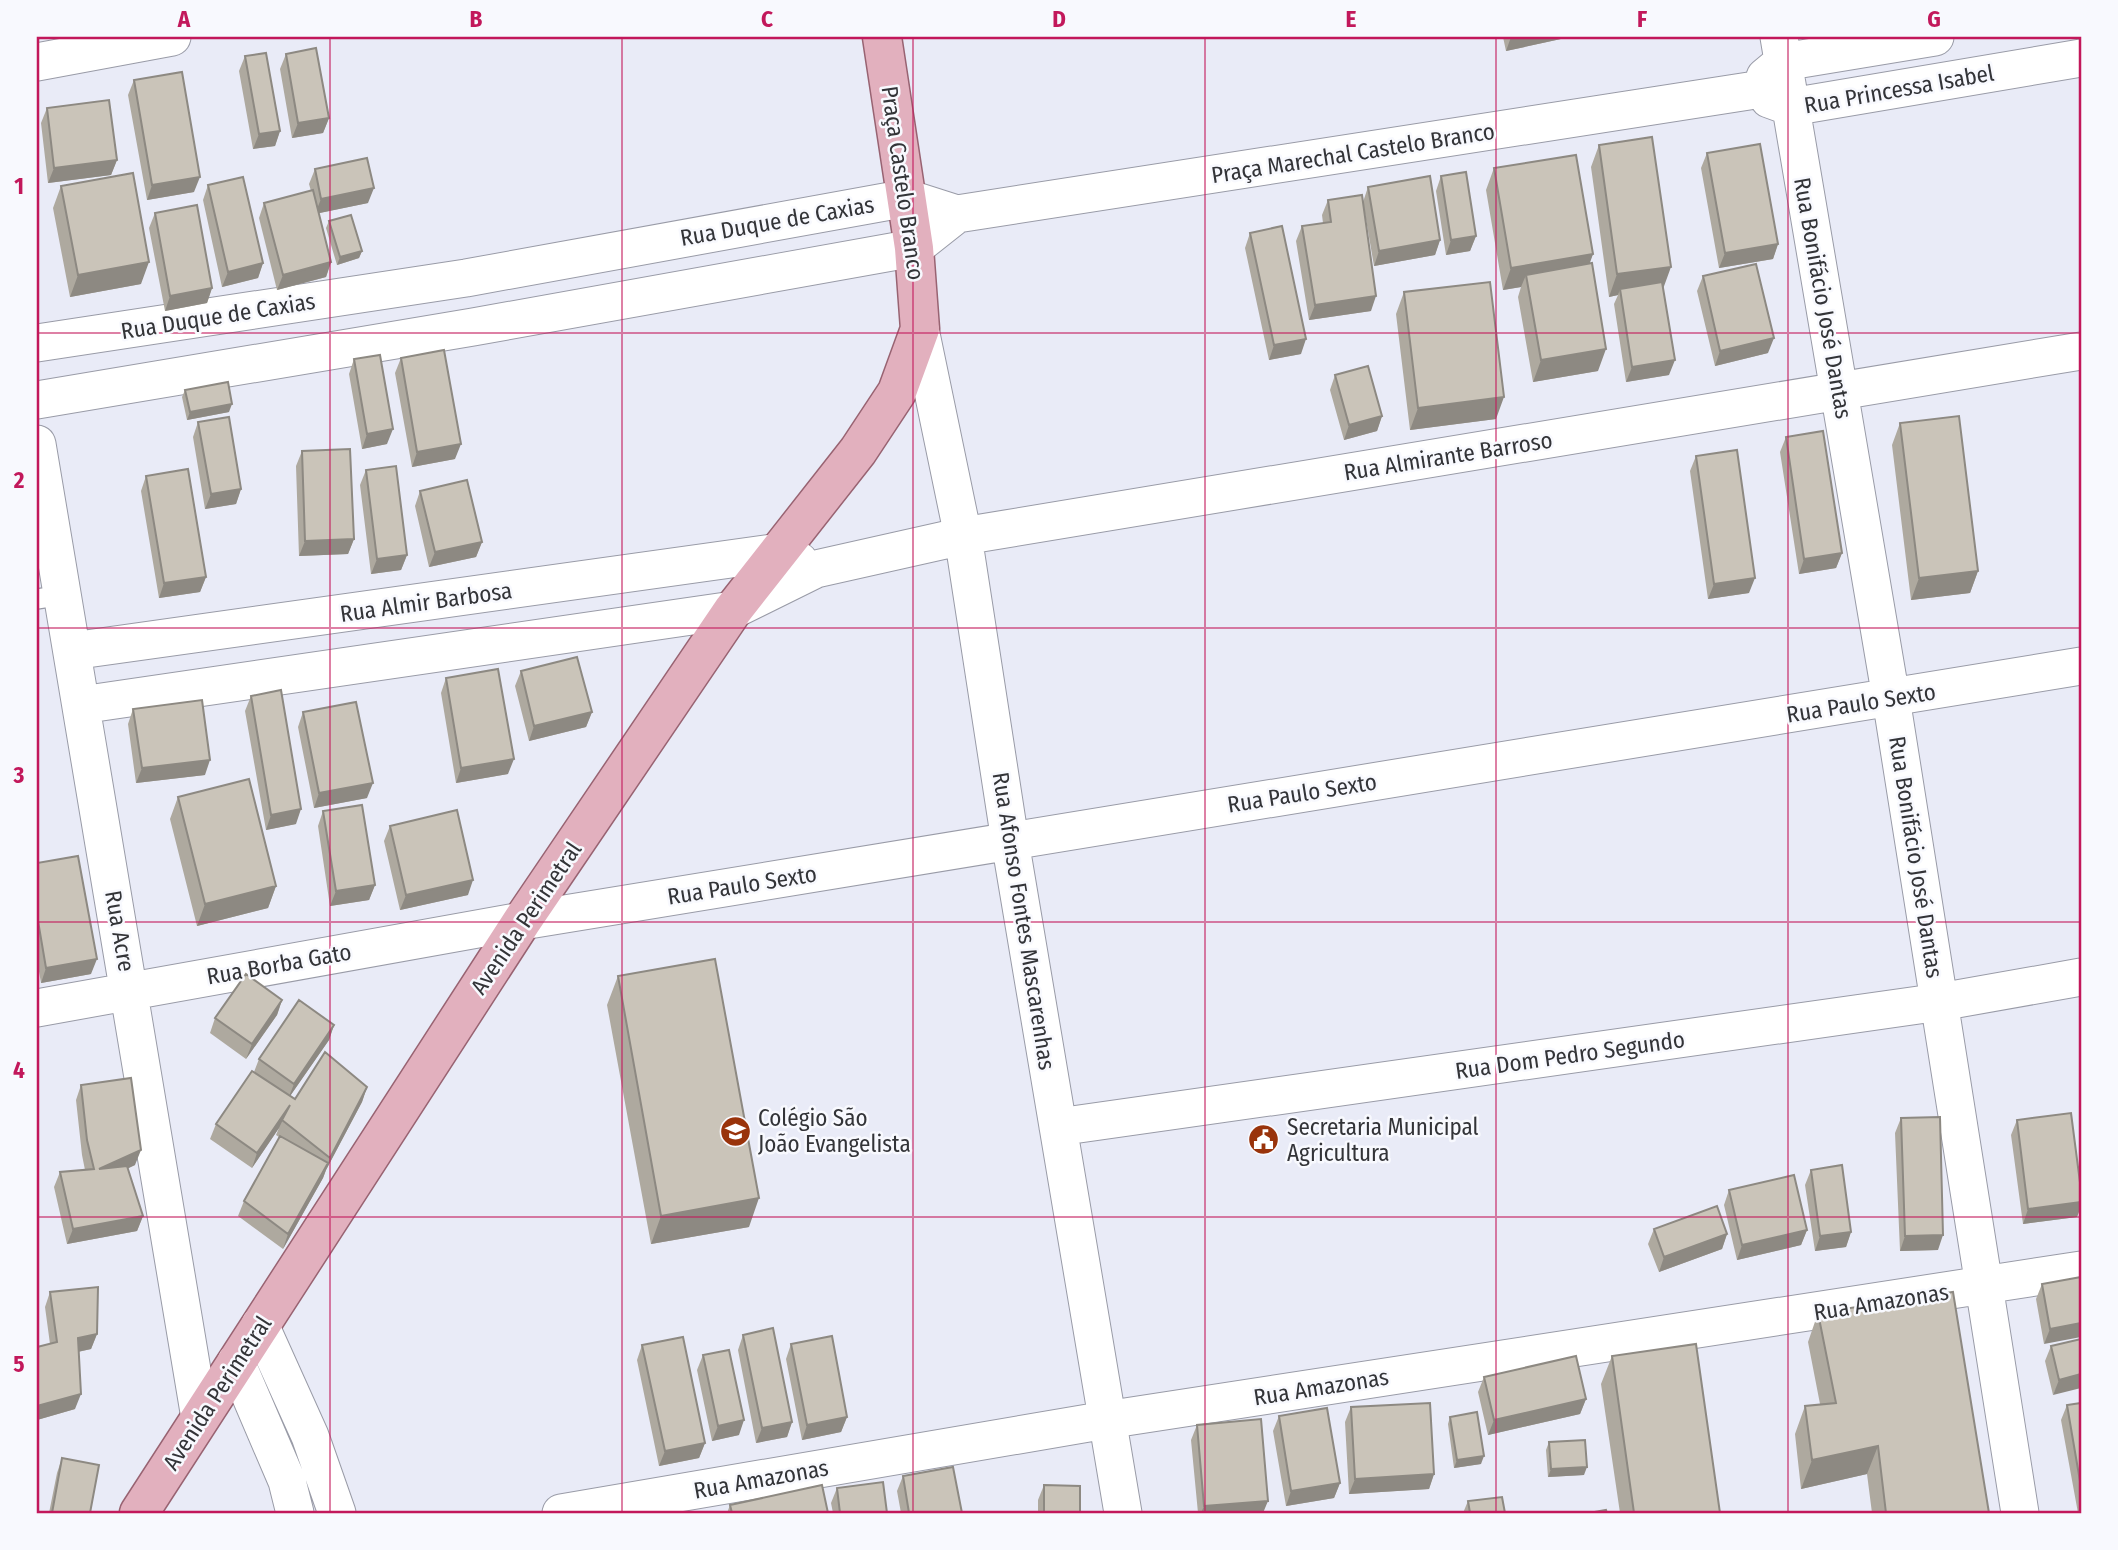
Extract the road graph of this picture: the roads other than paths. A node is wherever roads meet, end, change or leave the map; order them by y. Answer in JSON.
{"nodes":[{"id":1,"x":172,"y":37,"type":"edge"},
{"id":2,"x":882,"y":37,"type":"edge"},
{"id":3,"x":1935,"y":37,"type":"edge"},
{"id":4,"x":1781,"y":49,"type":"edge"},
{"id":5,"x":2081,"y":58,"type":"edge"},
{"id":6,"x":37,"y":62,"type":"edge"},
{"id":7,"x":1749,"y":91,"type":"junction"},
{"id":8,"x":1791,"y":107,"type":"junction"},
{"id":9,"x":907,"y":198,"type":"junction"},
{"id":10,"x":957,"y":214,"type":"junction"},
{"id":11,"x":914,"y":248,"type":"junction"},
{"id":12,"x":466,"y":278,"type":"junction"},
{"id":13,"x":472,"y":327,"type":"junction"},
{"id":14,"x":920,"y":329,"type":"junction"},
{"id":15,"x":37,"y":343,"type":"edge"},
{"id":16,"x":2081,"y":351,"type":"edge"},
{"id":17,"x":1839,"y":392,"type":"junction"},
{"id":18,"x":37,"y":400,"type":"edge"},
{"id":19,"x":37,"y":444,"type":"edge"},
{"id":20,"x":963,"y":536,"type":"junction"},
{"id":21,"x":780,"y":552,"type":"junction"},
{"id":22,"x":816,"y":569,"type":"junction"},
{"id":23,"x":50,"y":597,"type":"edge"},
{"id":24,"x":733,"y":610,"type":"junction"},
{"id":25,"x":72,"y":651,"type":"junction"},
{"id":26,"x":2081,"y":666,"type":"edge"},
{"id":27,"x":1891,"y":698,"type":"junction"},
{"id":28,"x":81,"y":705,"type":"junction"},
{"id":29,"x":1010,"y":841,"type":"junction"},
{"id":30,"x":522,"y":921,"type":"junction"},
{"id":31,"x":2081,"y":977,"type":"edge"},
{"id":32,"x":130,"y":990,"type":"junction"},
{"id":33,"x":1940,"y":1002,"type":"junction"},
{"id":34,"x":37,"y":1008,"type":"edge"},
{"id":35,"x":1058,"y":1127,"type":"junction"},
{"id":36,"x":2081,"y":1270,"type":"edge"},
{"id":37,"x":1983,"y":1286,"type":"junction"},
{"id":38,"x":260,"y":1325,"type":"junction"},
{"id":39,"x":236,"y":1362,"type":"junction"},
{"id":40,"x":200,"y":1418,"type":"junction"},
{"id":41,"x":1106,"y":1420,"type":"junction"},
{"id":42,"x":139,"y":1513,"type":"edge"},
{"id":43,"x":295,"y":1513,"type":"edge"},
{"id":44,"x":337,"y":1513,"type":"edge"},
{"id":45,"x":561,"y":1513,"type":"edge"},
{"id":46,"x":1123,"y":1513,"type":"edge"},
{"id":47,"x":2020,"y":1513,"type":"edge"}],
"edges":[{"from":1,"to":6,"type":"street"},
{"from":2,"to":9,"type":"main road","name":"Praça Castelo Branco"},
{"from":3,"to":4,"type":"street","name":"Rua Princessa Isabel"},
{"from":4,"to":7,"type":"street"},
{"from":4,"to":8,"type":"street","name":"Rua Bonifácio José Dantas"},
{"from":5,"to":8,"type":"street","name":"Rua Princessa Isabel"},
{"from":7,"to":8,"type":"street","name":"Rua Princessa Isabel"},
{"from":7,"to":10,"type":"street","name":"Praça Marechal Castelo Branco"},
{"from":8,"to":17,"type":"street","name":"Rua Bonifácio José Dantas"},
{"from":9,"to":10,"type":"street","name":"Rua Duque de Caxias"},
{"from":9,"to":11,"type":"main road","name":"Praça Castelo Branco"},
{"from":9,"to":12,"type":"street","name":"Rua Duque de Caxias"},
{"from":10,"to":11,"type":"street"},
{"from":11,"to":13,"type":"street"},
{"from":11,"to":14,"type":"main road","name":"Praça Castelo Branco"},
{"from":12,"to":13,"type":"street"},
{"from":12,"to":15,"type":"street","name":"Rua Duque de Caxias"},
{"from":13,"to":18,"type":"street"},
{"from":14,"to":20,"type":"street","name":"Rua Afonso Fontes Mascarenhas"},
{"from":14,"to":21,"type":"main road","name":"Avenida Perimetral"},
{"from":16,"to":17,"type":"street","name":"Rua Almirante Barroso"},
{"from":17,"to":20,"type":"street","name":"Rua Almirante Barroso"},
{"from":17,"to":27,"type":"street","name":"Rua Bonifácio José Dantas"},
{"from":19,"to":23,"type":"street","name":"Rua Acre"},
{"from":20,"to":22,"type":"street","name":"Rua Almirante Barroso"},
{"from":20,"to":29,"type":"street","name":"Rua Afonso Fontes Mascarenhas"},
{"from":21,"to":22,"type":"street"},
{"from":21,"to":24,"type":"main road","name":"Avenida Perimetral"},
{"from":21,"to":25,"type":"street","name":"Rua Almir Barbosa"},
{"from":22,"to":24,"type":"street","name":"Rua Almirante Barroso"},
{"from":23,"to":25,"type":"street","name":"Rua Acre"},
{"from":24,"to":28,"type":"street"},
{"from":24,"to":30,"type":"main road","name":"Avenida Perimetral"},
{"from":25,"to":28,"type":"street","name":"Rua Acre"},
{"from":26,"to":27,"type":"street","name":"Rua Paulo Sexto"},
{"from":27,"to":29,"type":"street","name":"Rua Paulo Sexto"},
{"from":27,"to":33,"type":"street","name":"Rua Bonifácio José Dantas"},
{"from":28,"to":32,"type":"street","name":"Rua Acre"},
{"from":29,"to":30,"type":"street","name":"Rua Paulo Sexto"},
{"from":29,"to":35,"type":"street","name":"Rua Afonso Fontes Mascarenhas"},
{"from":30,"to":32,"type":"street","name":"Rua Borba Gato"},
{"from":30,"to":38,"type":"main road","name":"Avenida Perimetral"},
{"from":31,"to":33,"type":"street","name":"Rua Dom Pedro Segundo"},
{"from":32,"to":34,"type":"street","name":"Rua Borba Gato"},
{"from":32,"to":40,"type":"street","name":"Rua Acre"},
{"from":33,"to":35,"type":"street","name":"Rua Dom Pedro Segundo"},
{"from":33,"to":37,"type":"street","name":"Rua Bonifácio José Dantas"},
{"from":35,"to":41,"type":"street","name":"Rua Afonso Fontes Mascarenhas"},
{"from":36,"to":37,"type":"street","name":"Rua Amazonas"},
{"from":37,"to":41,"type":"street","name":"Rua Amazonas"},
{"from":37,"to":47,"type":"street","name":"Rua Bonifácio José Dantas"},
{"from":38,"to":39,"type":"main road","name":"Avenida Perimetral"},
{"from":38,"to":44,"type":"street"},
{"from":39,"to":40,"type":"main road","name":"Avenida Perimetral"},
{"from":39,"to":43,"type":"street"},
{"from":40,"to":42,"type":"main road","name":"Avenida Perimetral"},
{"from":41,"to":45,"type":"street","name":"Rua Amazonas"},
{"from":41,"to":46,"type":"street","name":"Rua Afonso Fontes Mascarenhas"}]}
